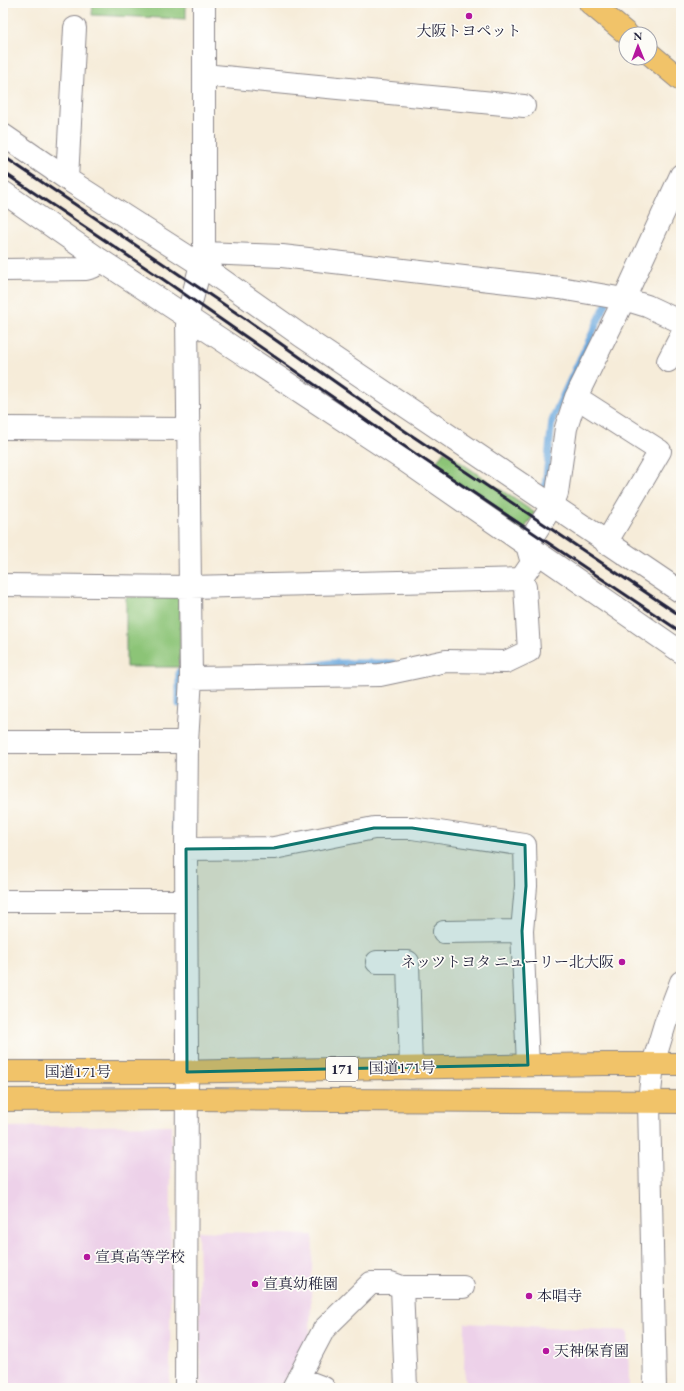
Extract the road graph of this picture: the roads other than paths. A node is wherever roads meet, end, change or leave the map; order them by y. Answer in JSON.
{"nodes":[{"id":1,"x":204,"y":3,"type":"edge"},
{"id":2,"x":590,"y":3,"type":"edge"},
{"id":3,"x":618,"y":26,"type":"edge"},
{"id":4,"x":75,"y":28,"type":"dead end"},
{"id":5,"x":658,"y":61,"type":"edge"},
{"id":6,"x":204,"y":75,"type":"junction"},
{"id":7,"x":681,"y":80,"type":"edge"},
{"id":8,"x":524,"y":106,"type":"dead end"},
{"id":9,"x":3,"y":135,"type":"edge"},
{"id":10,"x":681,"y":175,"type":"edge"},
{"id":11,"x":67,"y":179,"type":"junction"},
{"id":12,"x":3,"y":192,"type":"edge"},
{"id":13,"x":99,"y":259,"type":"junction"},
{"id":14,"x":202,"y":259,"type":"junction"},
{"id":15,"x":3,"y":270,"type":"edge"},
{"id":16,"x":624,"y":299,"type":"junction"},
{"id":17,"x":187,"y":318,"type":"junction"},
{"id":18,"x":681,"y":322,"type":"edge"},
{"id":19,"x":681,"y":336,"type":"edge"},
{"id":20,"x":668,"y":361,"type":"dead end"},
{"id":21,"x":576,"y":397,"type":"junction"},
{"id":22,"x":3,"y":428,"type":"edge"},
{"id":23,"x":189,"y":429,"type":"junction"},
{"id":24,"x":552,"y":506,"type":"junction"},
{"id":25,"x":606,"y":543,"type":"junction"},
{"id":26,"x":527,"y":545,"type":"junction"},
{"id":27,"x":521,"y":580,"type":"junction"},
{"id":28,"x":3,"y":585,"type":"edge"},
{"id":29,"x":191,"y":587,"type":"junction"},
{"id":30,"x":681,"y":592,"type":"edge"},
{"id":31,"x":681,"y":652,"type":"edge"},
{"id":32,"x":191,"y":678,"type":"junction"},
{"id":33,"x":3,"y":742,"type":"edge"},
{"id":34,"x":187,"y":742,"type":"junction"},
{"id":35,"x":186,"y":850,"type":"junction"},
{"id":36,"x":3,"y":900,"type":"edge"},
{"id":37,"x":186,"y":902,"type":"junction"},
{"id":38,"x":522,"y":931,"type":"junction"},
{"id":39,"x":444,"y":932,"type":"dead end"},
{"id":40,"x":377,"y":962,"type":"dead end"},
{"id":41,"x":681,"y":982,"type":"edge"},
{"id":42,"x":653,"y":1064,"type":"junction"},
{"id":43,"x":681,"y":1064,"type":"edge"},
{"id":44,"x":528,"y":1065,"type":"junction"},
{"id":45,"x":411,"y":1068,"type":"junction"},
{"id":46,"x":3,"y":1072,"type":"edge"},
{"id":47,"x":187,"y":1072,"type":"junction"},
{"id":48,"x":3,"y":1100,"type":"edge"},
{"id":49,"x":187,"y":1100,"type":"junction"},
{"id":50,"x":649,"y":1102,"type":"junction"},
{"id":51,"x":681,"y":1102,"type":"edge"},
{"id":52,"x":402,"y":1287,"type":"junction"},
{"id":53,"x":463,"y":1287,"type":"dead end"},
{"id":54,"x":296,"y":1383,"type":"edge"},
{"id":55,"x":186,"y":1388,"type":"edge"},
{"id":56,"x":324,"y":1388,"type":"edge"},
{"id":57,"x":406,"y":1388,"type":"edge"},
{"id":58,"x":655,"y":1388,"type":"edge"}],
"edges":[{"from":1,"to":6,"type":"street"},
{"from":2,"to":3,"type":"highway"},
{"from":4,"to":11,"type":"street"},
{"from":5,"to":7,"type":"highway"},
{"from":6,"to":8,"type":"street"},
{"from":6,"to":14,"type":"street"},
{"from":9,"to":11,"type":"street"},
{"from":10,"to":16,"type":"street"},
{"from":11,"to":14,"type":"street"},
{"from":12,"to":13,"type":"street"},
{"from":13,"to":15,"type":"street"},
{"from":13,"to":17,"type":"street"},
{"from":14,"to":16,"type":"street"},
{"from":14,"to":17,"type":"street"},
{"from":14,"to":24,"type":"street"},
{"from":16,"to":18,"type":"street"},
{"from":16,"to":21,"type":"street"},
{"from":17,"to":23,"type":"street"},
{"from":17,"to":26,"type":"street"},
{"from":19,"to":20,"type":"street"},
{"from":21,"to":24,"type":"street"},
{"from":21,"to":25,"type":"street"},
{"from":22,"to":23,"type":"street"},
{"from":23,"to":29,"type":"street"},
{"from":24,"to":25,"type":"street"},
{"from":24,"to":26,"type":"street"},
{"from":25,"to":30,"type":"street"},
{"from":26,"to":27,"type":"street"},
{"from":26,"to":31,"type":"street"},
{"from":27,"to":29,"type":"street"},
{"from":27,"to":32,"type":"street"},
{"from":28,"to":29,"type":"street"},
{"from":29,"to":32,"type":"street"},
{"from":32,"to":34,"type":"street"},
{"from":33,"to":34,"type":"street"},
{"from":34,"to":35,"type":"street"},
{"from":35,"to":37,"type":"street"},
{"from":35,"to":38,"type":"street"},
{"from":36,"to":37,"type":"street"},
{"from":37,"to":47,"type":"street"},
{"from":38,"to":39,"type":"street"},
{"from":38,"to":44,"type":"street"},
{"from":40,"to":45,"type":"street"},
{"from":41,"to":42,"type":"street"},
{"from":42,"to":43,"type":"highway","name":"国道171号","number":"171"},
{"from":42,"to":44,"type":"highway","name":"国道171号","number":"171"},
{"from":42,"to":50,"type":"street"},
{"from":44,"to":45,"type":"highway","name":"国道171号","number":"171"},
{"from":45,"to":47,"type":"highway","name":"国道171号","number":"171"},
{"from":46,"to":47,"type":"highway","name":"国道171号","number":"171"},
{"from":47,"to":49,"type":"street"},
{"from":48,"to":49,"type":"highway","name":"国道171号","number":"171"},
{"from":49,"to":50,"type":"highway","name":"国道171号","number":"171"},
{"from":49,"to":55,"type":"street"},
{"from":50,"to":51,"type":"highway","name":"国道171号","number":"171"},
{"from":50,"to":58,"type":"street"},
{"from":52,"to":53,"type":"street"},
{"from":52,"to":54,"type":"street"},
{"from":52,"to":57,"type":"street"},
{"from":54,"to":56,"type":"street"}]}
